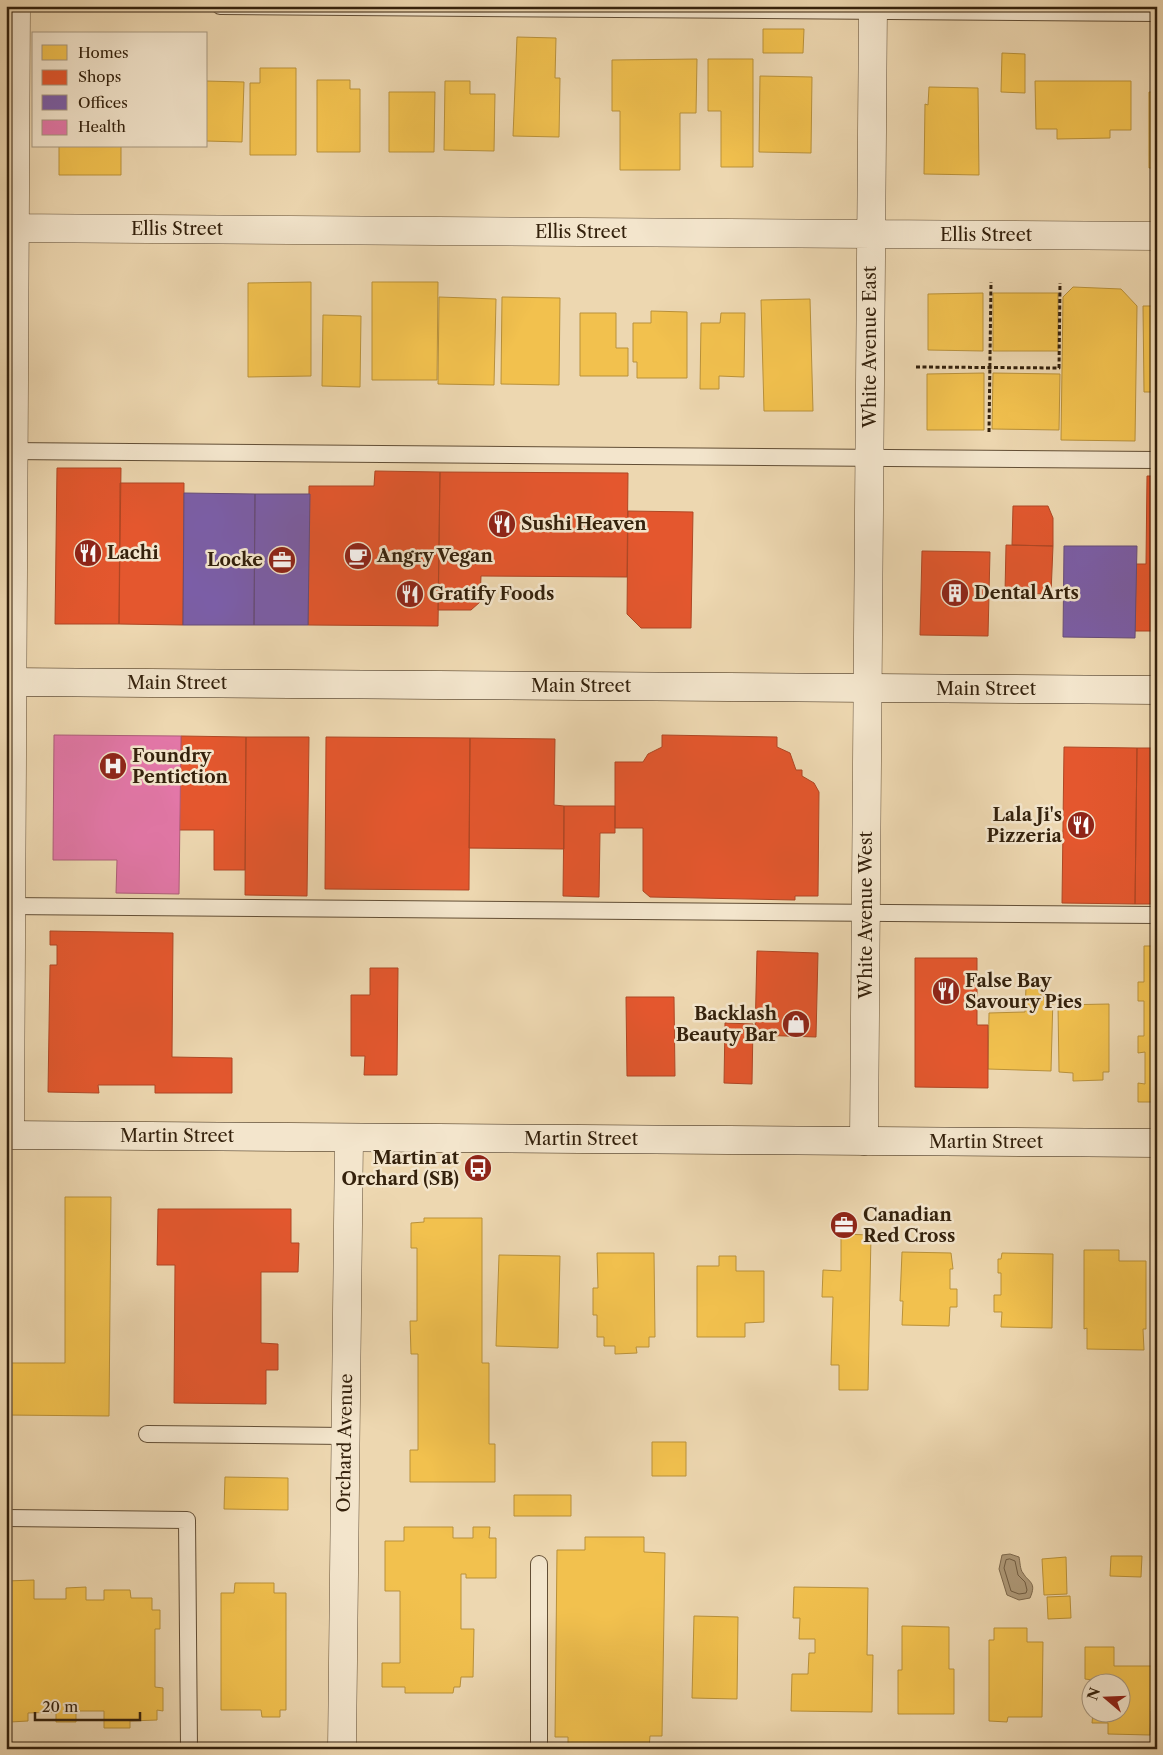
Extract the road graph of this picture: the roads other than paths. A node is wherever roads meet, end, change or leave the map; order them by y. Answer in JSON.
{"nodes":[{"id":1,"x":16,"y":6,"type":"edge"},
{"id":2,"x":220,"y":6,"type":"edge"},
{"id":3,"x":873,"y":9,"type":"edge"},
{"id":4,"x":1157,"y":13,"type":"edge"},
{"id":5,"x":11,"y":228,"type":"edge"},
{"id":6,"x":871,"y":234,"type":"junction"},
{"id":7,"x":1157,"y":236,"type":"edge"},
{"id":8,"x":10,"y":451,"type":"edge"},
{"id":9,"x":870,"y":457,"type":"junction"},
{"id":10,"x":1157,"y":460,"type":"edge"},
{"id":11,"x":9,"y":682,"type":"edge"},
{"id":12,"x":868,"y":689,"type":"junction"},
{"id":13,"x":1157,"y":690,"type":"edge"},
{"id":14,"x":9,"y":906,"type":"edge"},
{"id":15,"x":866,"y":913,"type":"junction"},
{"id":16,"x":1157,"y":916,"type":"edge"},
{"id":17,"x":8,"y":1006,"type":"edge"},
{"id":18,"x":8,"y":1135,"type":"edge"},
{"id":19,"x":349,"y":1138,"type":"junction"},
{"id":20,"x":864,"y":1141,"type":"junction"},
{"id":21,"x":1157,"y":1143,"type":"edge"},
{"id":22,"x":146,"y":1434,"type":"dead end"},
{"id":23,"x":345,"y":1436,"type":"junction"},
{"id":24,"x":6,"y":1518,"type":"edge"},
{"id":25,"x":539,"y":1564,"type":"dead end"},
{"id":26,"x":189,"y":1749,"type":"edge"},
{"id":27,"x":342,"y":1749,"type":"edge"},
{"id":28,"x":539,"y":1749,"type":"edge"}],
"edges":[{"from":1,"to":5,"type":"street"},
{"from":2,"to":3,"type":"lane"},
{"from":3,"to":4,"type":"lane"},
{"from":3,"to":6,"type":"street","name":"White Avenue East"},
{"from":5,"to":6,"type":"street","name":"Ellis Street"},
{"from":5,"to":8,"type":"street"},
{"from":6,"to":7,"type":"street","name":"Ellis Street"},
{"from":6,"to":9,"type":"street","name":"White Avenue East"},
{"from":8,"to":9,"type":"lane"},
{"from":8,"to":11,"type":"street"},
{"from":9,"to":10,"type":"lane"},
{"from":9,"to":12,"type":"street","name":"White Avenue East"},
{"from":11,"to":12,"type":"street","name":"Main Street"},
{"from":11,"to":14,"type":"street"},
{"from":12,"to":13,"type":"street","name":"Main Street"},
{"from":12,"to":15,"type":"street","name":"White Avenue West"},
{"from":14,"to":15,"type":"lane"},
{"from":14,"to":17,"type":"street"},
{"from":15,"to":16,"type":"lane"},
{"from":15,"to":20,"type":"street","name":"White Avenue West"},
{"from":17,"to":18,"type":"street"},
{"from":18,"to":19,"type":"street","name":"Martin Street"},
{"from":19,"to":20,"type":"street","name":"Martin Street"},
{"from":19,"to":23,"type":"street","name":"Orchard Avenue"},
{"from":20,"to":21,"type":"street","name":"Martin Street"},
{"from":22,"to":23,"type":"lane"},
{"from":23,"to":27,"type":"street","name":"Orchard Avenue"},
{"from":24,"to":26,"type":"lane"},
{"from":25,"to":28,"type":"lane"}]}
